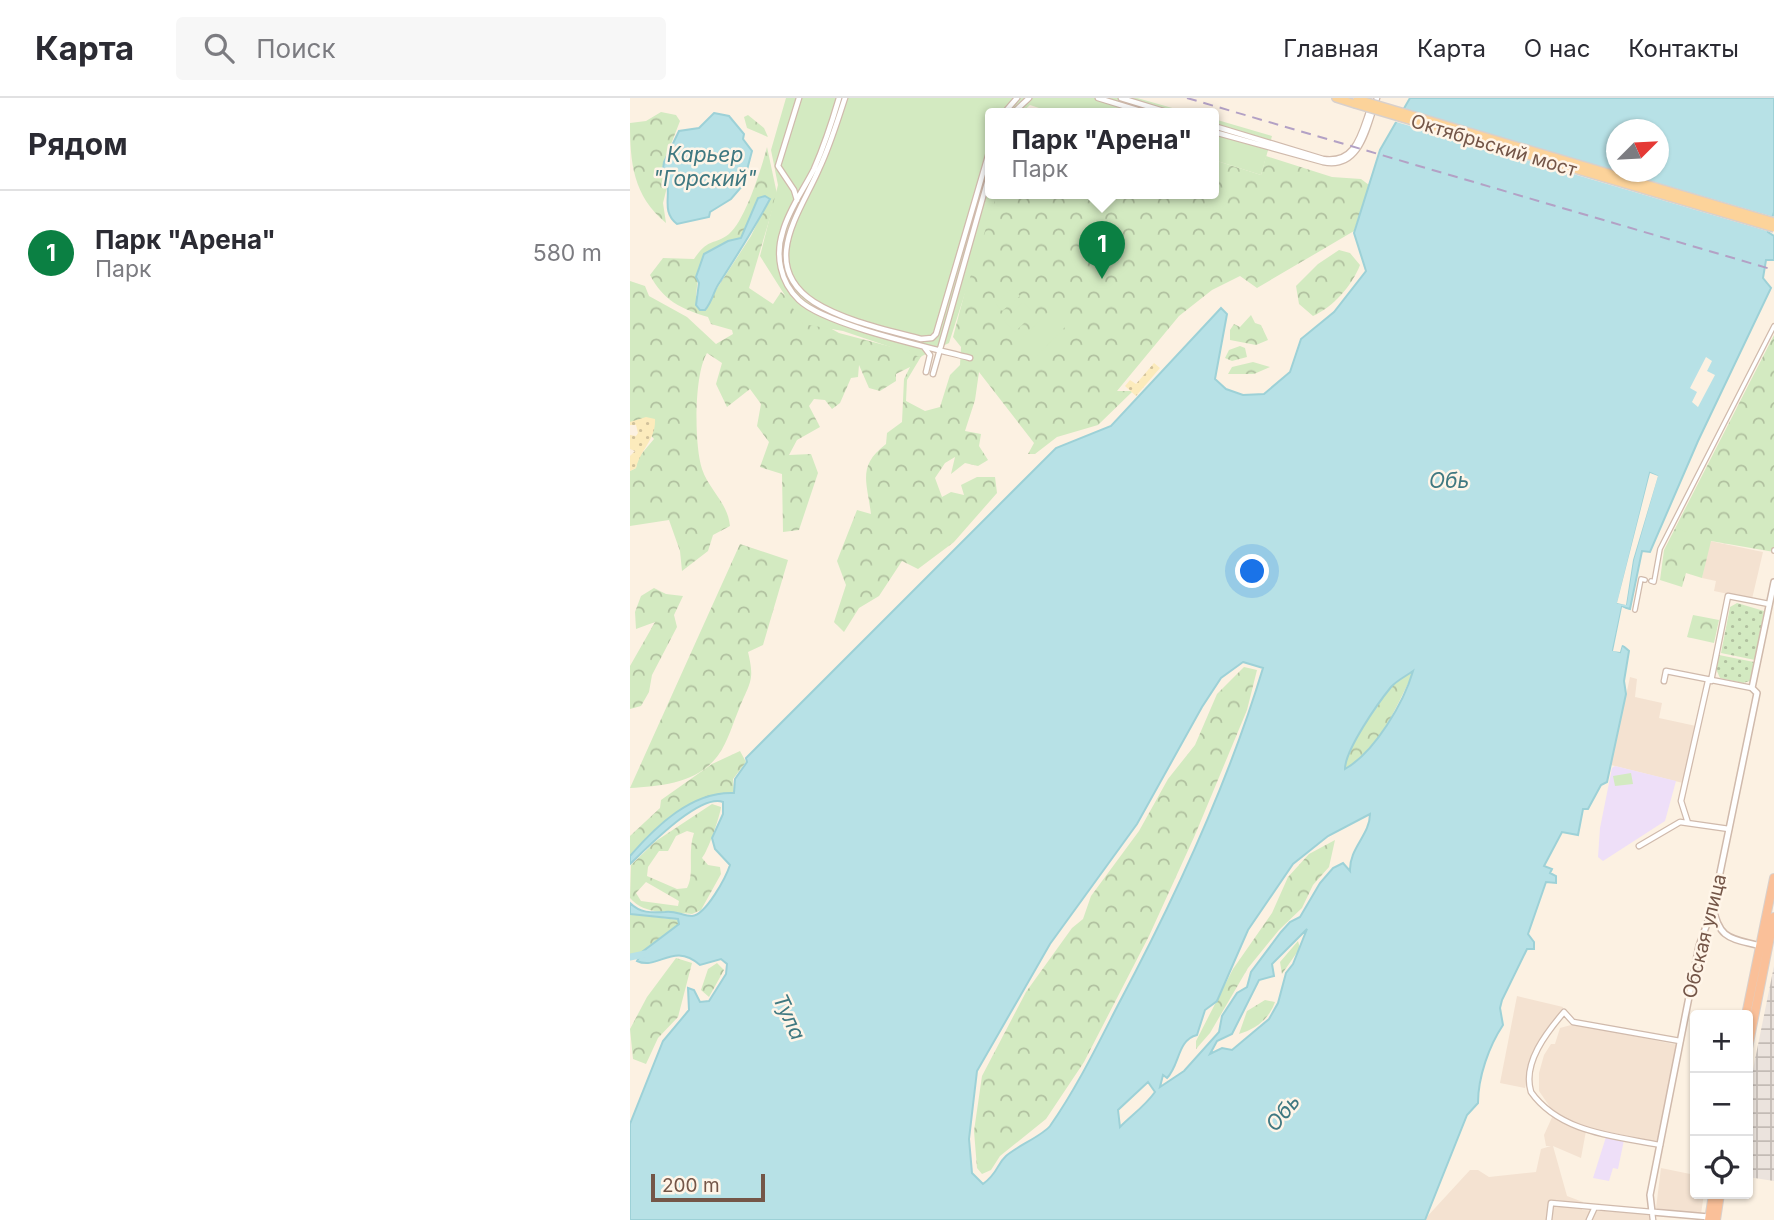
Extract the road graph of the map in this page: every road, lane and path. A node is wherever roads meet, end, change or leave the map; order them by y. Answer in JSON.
{"nodes":[{"id":1,"x":799,"y":98,"type":"edge"},
{"id":2,"x":839,"y":98,"type":"edge"},
{"id":3,"x":845,"y":98,"type":"edge"},
{"id":4,"x":1098,"y":98,"type":"edge"},
{"id":5,"x":1121,"y":98,"type":"edge"},
{"id":6,"x":1336,"y":98,"type":"edge"},
{"id":7,"x":1375,"y":98,"type":"edge"},
{"id":8,"x":1355,"y":100,"type":"edge"},
{"id":9,"x":1131,"y":108,"type":"edge"},
{"id":10,"x":1154,"y":108,"type":"edge"},
{"id":11,"x":1219,"y":128,"type":"edge"},
{"id":12,"x":1219,"y":133,"type":"edge"},
{"id":13,"x":985,"y":176,"type":"edge"},
{"id":14,"x":984,"y":182,"type":"joint"},
{"id":15,"x":790,"y":186,"type":"junction"},
{"id":16,"x":807,"y":187,"type":"junction"},
{"id":17,"x":797,"y":201,"type":"junction"},
{"id":18,"x":790,"y":220,"type":"junction"},
{"id":19,"x":1774,"y":222,"type":"edge"},
{"id":20,"x":1774,"y":228,"type":"edge"},
{"id":21,"x":965,"y":247,"type":"junction"},
{"id":22,"x":1774,"y":326,"type":"edge"},
{"id":23,"x":892,"y":334,"type":"junction"},
{"id":24,"x":936,"y":334,"type":"junction"},
{"id":25,"x":942,"y":338,"type":"junction"},
{"id":26,"x":921,"y":339,"type":"junction"},
{"id":27,"x":923,"y":346,"type":"junction"},
{"id":28,"x":935,"y":347,"type":"junction"},
{"id":29,"x":947,"y":352,"type":"junction"},
{"id":30,"x":970,"y":358,"type":"dead end"},
{"id":31,"x":933,"y":360,"type":"junction"},
{"id":32,"x":926,"y":372,"type":"dead end"},
{"id":33,"x":933,"y":373,"type":"dead end"},
{"id":34,"x":1774,"y":582,"type":"edge"},
{"id":35,"x":1769,"y":604,"type":"junction"},
{"id":36,"x":1635,"y":610,"type":"dead end"},
{"id":37,"x":1664,"y":681,"type":"dead end"},
{"id":38,"x":1710,"y":681,"type":"junction"},
{"id":39,"x":1754,"y":690,"type":"junction"},
{"id":40,"x":1688,"y":823,"type":"junction"},
{"id":41,"x":1729,"y":829,"type":"junction"},
{"id":42,"x":1639,"y":846,"type":"dead end"},
{"id":43,"x":1774,"y":878,"type":"edge"},
{"id":44,"x":1713,"y":907,"type":"junction"},
{"id":45,"x":1774,"y":917,"type":"edge"},
{"id":46,"x":1760,"y":946,"type":"junction"},
{"id":47,"x":1747,"y":1010,"type":"edge"},
{"id":48,"x":1753,"y":1023,"type":"edge"},
{"id":49,"x":1681,"y":1041,"type":"junction"},
{"id":50,"x":1660,"y":1145,"type":"junction"},
{"id":51,"x":1713,"y":1199,"type":"edge"},
{"id":52,"x":1718,"y":1199,"type":"edge"},
{"id":53,"x":1594,"y":1209,"type":"junction"},
{"id":54,"x":1652,"y":1212,"type":"junction"},
{"id":55,"x":1711,"y":1219,"type":"edge"},
{"id":56,"x":1549,"y":1220,"type":"edge"},
{"id":57,"x":1589,"y":1220,"type":"edge"},
{"id":58,"x":1653,"y":1220,"type":"edge"}],
"edges":[{"from":1,"to":15,"type":"street"},
{"from":2,"to":16,"type":"street"},
{"from":3,"to":16,"type":"street"},
{"from":4,"to":9,"type":"street"},
{"from":5,"to":10,"type":"street"},
{"from":6,"to":8,"type":"main road","name":"Октябрьский мост"},
{"from":7,"to":11,"type":"street"},
{"from":7,"to":12,"type":"street"},
{"from":8,"to":19,"type":"main road","name":"Октябрьский мост","bridge":true},
{"from":8,"to":20,"type":"main road","name":"Октябрьский мост","bridge":true},
{"from":13,"to":14,"type":"street"},
{"from":14,"to":21,"type":"street"},
{"from":15,"to":16,"type":"street"},
{"from":15,"to":17,"type":"street"},
{"from":16,"to":17,"type":"street"},
{"from":16,"to":18,"type":"street"},
{"from":17,"to":18,"type":"street"},
{"from":18,"to":23,"type":"street"},
{"from":21,"to":24,"type":"street"},
{"from":21,"to":25,"type":"street"},
{"from":22,"to":36,"type":"street"},
{"from":23,"to":26,"type":"street"},
{"from":23,"to":27,"type":"street"},
{"from":24,"to":26,"type":"street"},
{"from":24,"to":28,"type":"street"},
{"from":25,"to":28,"type":"street"},
{"from":25,"to":29,"type":"street"},
{"from":26,"to":28,"type":"street"},
{"from":27,"to":28,"type":"street"},
{"from":27,"to":31,"type":"street"},
{"from":28,"to":29,"type":"street"},
{"from":28,"to":31,"type":"street"},
{"from":29,"to":30,"type":"street"},
{"from":29,"to":31,"type":"street"},
{"from":31,"to":32,"type":"street"},
{"from":31,"to":33,"type":"street"},
{"from":34,"to":35,"type":"street","name":"Обская улица"},
{"from":35,"to":38,"type":"street"},
{"from":35,"to":39,"type":"street","name":"Обская улица"},
{"from":37,"to":38,"type":"street"},
{"from":38,"to":39,"type":"street"},
{"from":38,"to":40,"type":"street"},
{"from":39,"to":41,"type":"street","name":"Обская улица"},
{"from":40,"to":41,"type":"street"},
{"from":40,"to":42,"type":"street"},
{"from":41,"to":44,"type":"street","name":"Обская улица"},
{"from":43,"to":46,"type":"highway"},
{"from":44,"to":46,"type":"street"},
{"from":44,"to":49,"type":"street","name":"Обская улица"},
{"from":45,"to":48,"type":"highway"},
{"from":46,"to":47,"type":"highway"},
{"from":49,"to":50,"type":"street","name":"Обская улица"},
{"from":49,"to":50,"type":"street"},
{"from":50,"to":54,"type":"street","name":"Обская улица"},
{"from":51,"to":55,"type":"highway"},
{"from":52,"to":55,"type":"highway"},
{"from":53,"to":54,"type":"street"},
{"from":53,"to":56,"type":"street"},
{"from":53,"to":57,"type":"street"},
{"from":54,"to":55,"type":"street"},
{"from":54,"to":58,"type":"street","name":"Обская улица"}]}
